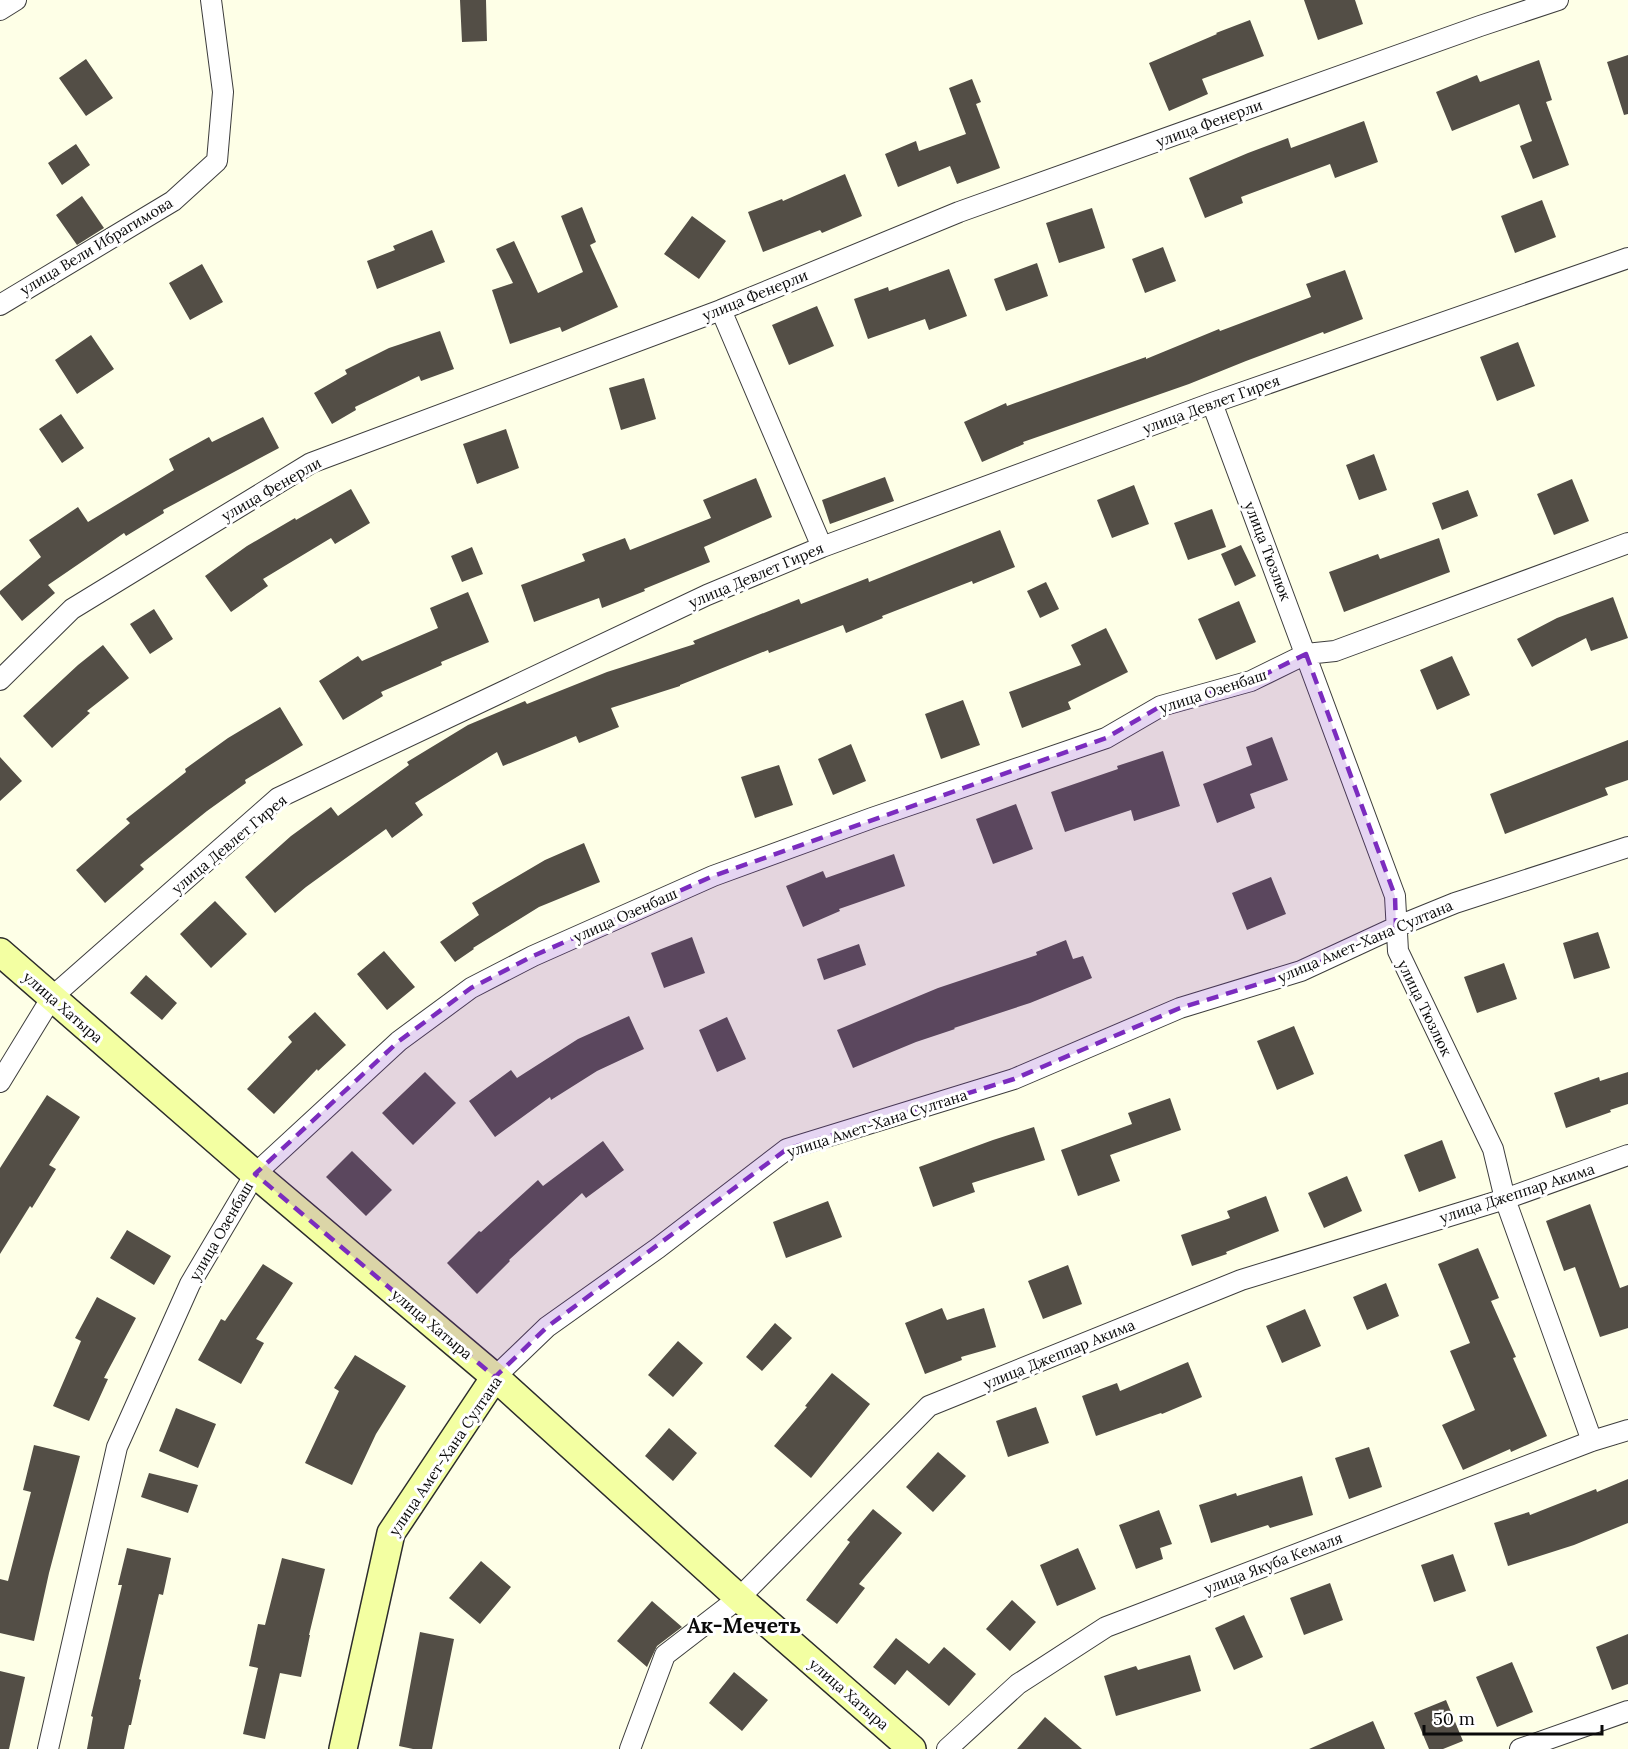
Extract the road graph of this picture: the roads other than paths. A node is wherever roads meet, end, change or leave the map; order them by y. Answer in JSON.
{"nodes":[{"id":1,"x":16,"y":0,"type":"edge"},
{"id":2,"x":211,"y":0,"type":"edge"},
{"id":3,"x":1558,"y":0,"type":"edge"},
{"id":4,"x":0,"y":10,"type":"edge"},
{"id":5,"x":1628,"y":258,"type":"edge"},
{"id":6,"x":0,"y":305,"type":"edge"},
{"id":7,"x":721,"y":310,"type":"junction"},
{"id":8,"x":1212,"y":403,"type":"junction"},
{"id":9,"x":1628,"y":543,"type":"edge"},
{"id":10,"x":822,"y":547,"type":"junction"},
{"id":11,"x":1306,"y":654,"type":"junction"},
{"id":12,"x":0,"y":680,"type":"edge"},
{"id":13,"x":1628,"y":848,"type":"edge"},
{"id":14,"x":1396,"y":927,"type":"junction"},
{"id":15,"x":0,"y":952,"type":"edge"},
{"id":16,"x":52,"y":997,"type":"junction"},
{"id":17,"x":0,"y":1082,"type":"edge"},
{"id":18,"x":1628,"y":1155,"type":"edge"},
{"id":19,"x":255,"y":1174,"type":"junction"},
{"id":20,"x":1505,"y":1199,"type":"junction"},
{"id":21,"x":495,"y":1377,"type":"junction"},
{"id":22,"x":1628,"y":1430,"type":"edge"},
{"id":23,"x":1592,"y":1441,"type":"junction"},
{"id":24,"x":739,"y":1598,"type":"junction"},
{"id":25,"x":1628,"y":1711,"type":"edge"},
{"id":26,"x":48,"y":1749,"type":"edge"},
{"id":27,"x":343,"y":1749,"type":"edge"},
{"id":28,"x":630,"y":1749,"type":"edge"},
{"id":29,"x":912,"y":1749,"type":"edge"},
{"id":30,"x":947,"y":1749,"type":"edge"},
{"id":31,"x":1520,"y":1749,"type":"edge"}],
"edges":[{"from":1,"to":4,"type":"street"},
{"from":2,"to":6,"type":"street","name":"улица Вели Ибрагимова"},
{"from":3,"to":7,"type":"street","name":"улица Фенерли"},
{"from":5,"to":8,"type":"street","name":"улица Девлет Гирея"},
{"from":7,"to":10,"type":"street"},
{"from":7,"to":12,"type":"street","name":"улица Фенерли"},
{"from":8,"to":10,"type":"street","name":"улица Девлет Гирея"},
{"from":8,"to":11,"type":"street","name":"улица Тюзлюк"},
{"from":9,"to":11,"type":"street","name":"улица Озенбаш"},
{"from":10,"to":16,"type":"street","name":"улица Девлет Гирея"},
{"from":11,"to":14,"type":"street","name":"улица Тюзлюк"},
{"from":11,"to":19,"type":"street","name":"улица Озенбаш"},
{"from":13,"to":14,"type":"street","name":"улица Амет-Хана Султана"},
{"from":14,"to":20,"type":"street","name":"улица Тюзлюк"},
{"from":14,"to":21,"type":"street","name":"улица Амет-Хана Султана"},
{"from":15,"to":16,"type":"street","name":"улица Хатыра"},
{"from":16,"to":17,"type":"street","name":"улица Девлет Гирея"},
{"from":16,"to":19,"type":"street","name":"улица Хатыра"},
{"from":18,"to":20,"type":"street","name":"улица Джеппар Акима"},
{"from":19,"to":21,"type":"street","name":"улица Хатыра"},
{"from":19,"to":26,"type":"street","name":"улица Озенбаш"},
{"from":20,"to":23,"type":"street","name":"улица Тюзлюк"},
{"from":20,"to":24,"type":"street","name":"улица Джеппар Акима"},
{"from":21,"to":24,"type":"street","name":"улица Хатыра"},
{"from":21,"to":27,"type":"street","name":"улица Амет-Хана Султана"},
{"from":22,"to":23,"type":"street","name":"улица Якуба Кемаля"},
{"from":23,"to":30,"type":"street","name":"улица Якуба Кемаля"},
{"from":24,"to":28,"type":"street","name":"улица Джеппар Акима"},
{"from":24,"to":29,"type":"street","name":"улица Хатыра"},
{"from":25,"to":31,"type":"street"}]}
